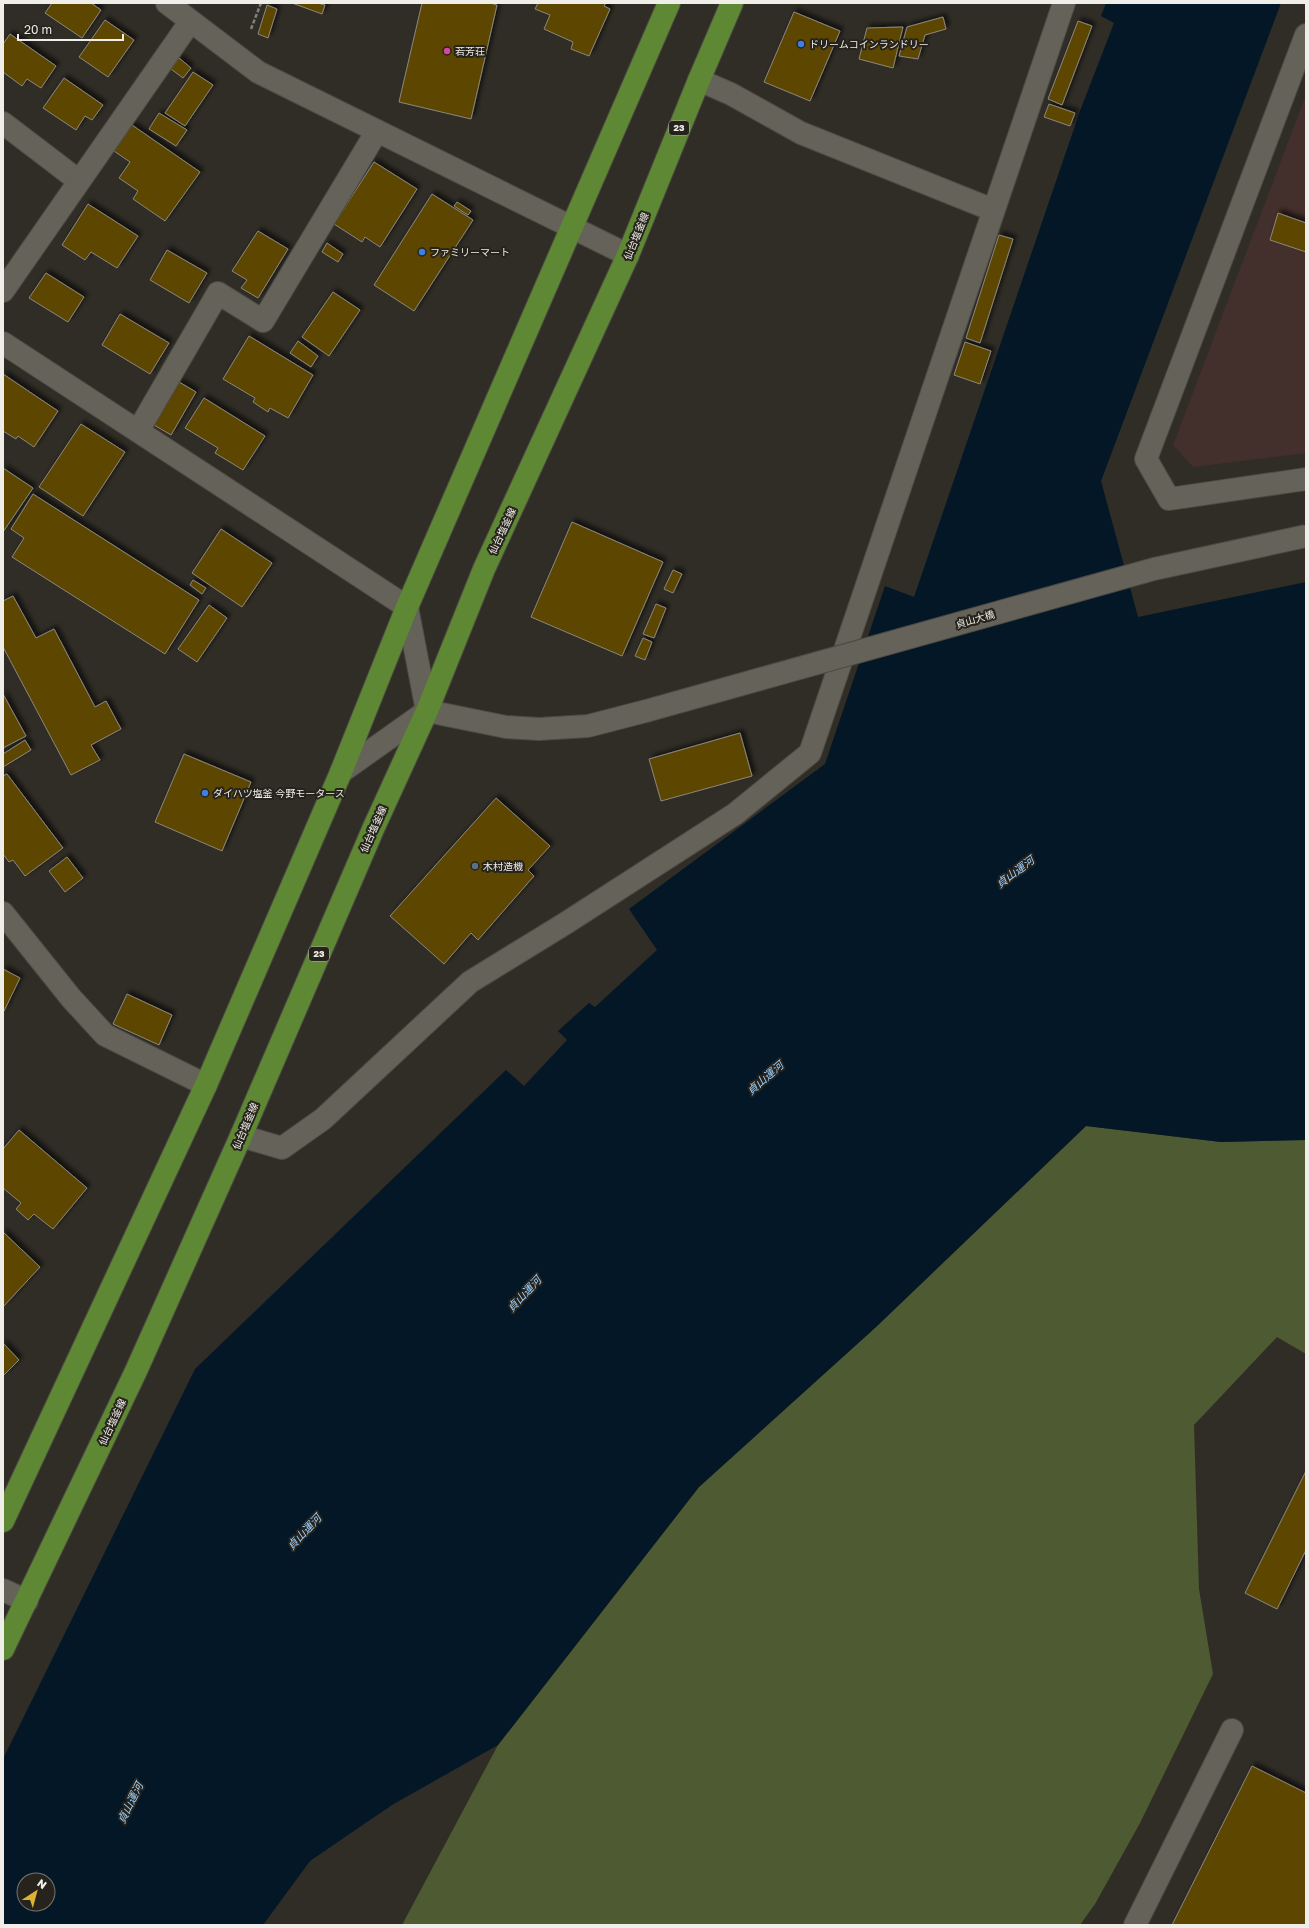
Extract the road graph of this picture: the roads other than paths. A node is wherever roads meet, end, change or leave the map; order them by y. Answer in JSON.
{"nodes":[{"id":1,"x":167,"y":3,"type":"edge"},
{"id":2,"x":669,"y":3,"type":"edge"},
{"id":3,"x":732,"y":3,"type":"edge"},
{"id":4,"x":1064,"y":3,"type":"edge"},
{"id":5,"x":190,"y":22,"type":"junction"},
{"id":6,"x":1306,"y":35,"type":"edge"},
{"id":7,"x":698,"y":80,"type":"junction"},
{"id":8,"x":3,"y":124,"type":"edge"},
{"id":9,"x":377,"y":131,"type":"junction"},
{"id":10,"x":79,"y":181,"type":"junction"},
{"id":11,"x":993,"y":210,"type":"junction"},
{"id":12,"x":571,"y":227,"type":"junction"},
{"id":13,"x":628,"y":255,"type":"junction"},
{"id":14,"x":3,"y":291,"type":"edge"},
{"id":15,"x":3,"y":343,"type":"edge"},
{"id":16,"x":138,"y":431,"type":"junction"},
{"id":17,"x":1306,"y":479,"type":"edge"},
{"id":18,"x":1306,"y":536,"type":"edge"},
{"id":19,"x":407,"y":607,"type":"junction"},
{"id":20,"x":427,"y":712,"type":"junction"},
{"id":21,"x":341,"y":772,"type":"junction"},
{"id":22,"x":3,"y":913,"type":"edge"},
{"id":23,"x":206,"y":1084,"type":"junction"},
{"id":24,"x":241,"y":1136,"type":"junction"},
{"id":25,"x":3,"y":1521,"type":"edge"},
{"id":26,"x":3,"y":1590,"type":"edge"},
{"id":27,"x":27,"y":1601,"type":"junction"},
{"id":28,"x":3,"y":1649,"type":"edge"},
{"id":29,"x":1232,"y":1730,"type":"dead end"},
{"id":30,"x":1135,"y":1925,"type":"edge"}],
"edges":[{"from":1,"to":5,"type":"street"},
{"from":2,"to":12,"type":"main road"},
{"from":3,"to":7,"type":"main road","name":"仙台塩釜線","number":"23"},
{"from":4,"to":11,"type":"street"},
{"from":5,"to":9,"type":"street"},
{"from":5,"to":10,"type":"street"},
{"from":6,"to":17,"type":"street"},
{"from":7,"to":11,"type":"street"},
{"from":7,"to":13,"type":"main road","name":"仙台塩釜線","number":"23"},
{"from":8,"to":10,"type":"street"},
{"from":9,"to":12,"type":"street"},
{"from":9,"to":16,"type":"street"},
{"from":10,"to":14,"type":"street"},
{"from":11,"to":24,"type":"street"},
{"from":12,"to":13,"type":"street"},
{"from":12,"to":19,"type":"main road"},
{"from":13,"to":20,"type":"main road","name":"仙台塩釜線","number":"23"},
{"from":15,"to":16,"type":"street"},
{"from":16,"to":19,"type":"street"},
{"from":18,"to":20,"type":"street","name":"貞山大橋","bridge":true},
{"from":19,"to":20,"type":"street"},
{"from":19,"to":21,"type":"main road"},
{"from":20,"to":21,"type":"street"},
{"from":20,"to":24,"type":"main road","name":"仙台塩釜線","number":"23"},
{"from":21,"to":23,"type":"main road"},
{"from":22,"to":23,"type":"street"},
{"from":23,"to":25,"type":"main road"},
{"from":24,"to":27,"type":"main road","name":"仙台塩釜線","number":"23"},
{"from":26,"to":27,"type":"street"},
{"from":27,"to":28,"type":"main road","name":"仙台塩釜線","number":"23"},
{"from":29,"to":30,"type":"street"}]}
